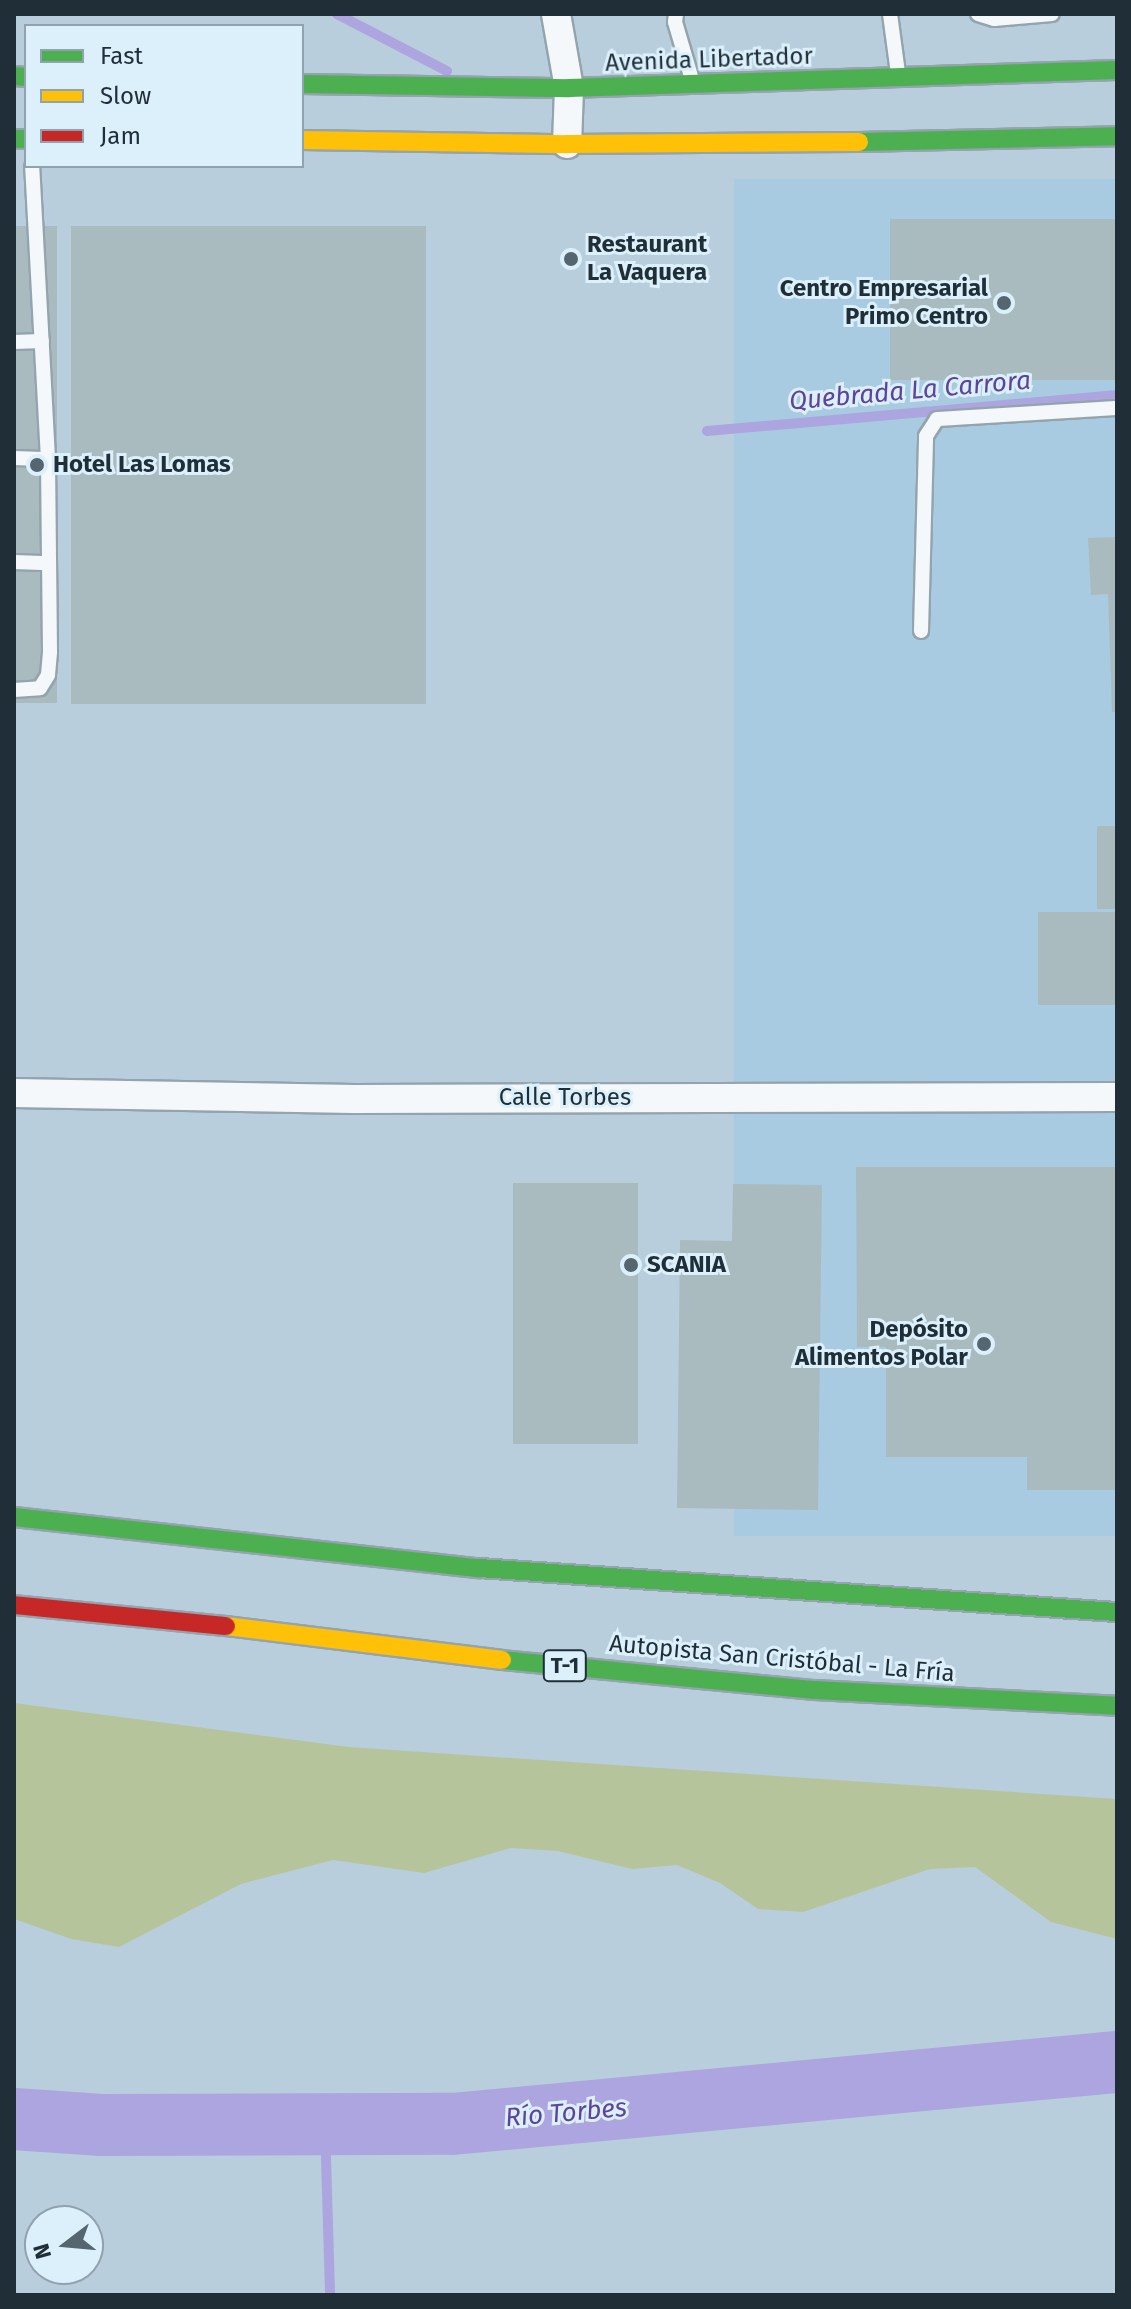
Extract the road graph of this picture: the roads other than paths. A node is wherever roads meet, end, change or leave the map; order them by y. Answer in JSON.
{"nodes":[{"id":1,"x":556,"y":14,"type":"edge"},
{"id":2,"x":676,"y":14,"type":"edge"},
{"id":3,"x":890,"y":14,"type":"edge"},
{"id":4,"x":978,"y":14,"type":"edge"},
{"id":5,"x":1052,"y":14,"type":"edge"},
{"id":6,"x":1117,"y":70,"type":"edge"},
{"id":7,"x":898,"y":77,"type":"junction"},
{"id":8,"x":693,"y":83,"type":"junction"},
{"id":9,"x":304,"y":84,"type":"edge"},
{"id":10,"x":569,"y":88,"type":"junction"},
{"id":11,"x":1117,"y":136,"type":"edge"},
{"id":12,"x":304,"y":140,"type":"edge"},
{"id":13,"x":567,"y":144,"type":"junction"},
{"id":14,"x":32,"y":168,"type":"edge"},
{"id":15,"x":42,"y":341,"type":"junction"},
{"id":16,"x":14,"y":342,"type":"edge"},
{"id":17,"x":1117,"y":408,"type":"edge"},
{"id":18,"x":14,"y":458,"type":"edge"},
{"id":19,"x":48,"y":459,"type":"junction"},
{"id":20,"x":14,"y":562,"type":"edge"},
{"id":21,"x":49,"y":563,"type":"junction"},
{"id":22,"x":921,"y":631,"type":"dead end"},
{"id":23,"x":14,"y":690,"type":"edge"},
{"id":24,"x":14,"y":1093,"type":"edge"},
{"id":25,"x":1117,"y":1097,"type":"edge"},
{"id":26,"x":14,"y":1517,"type":"edge"},
{"id":27,"x":14,"y":1605,"type":"edge"},
{"id":28,"x":1117,"y":1612,"type":"edge"},
{"id":29,"x":1117,"y":1706,"type":"edge"}],
"edges":[{"from":1,"to":10,"type":"street"},
{"from":2,"to":8,"type":"lane"},
{"from":3,"to":7,"type":"lane"},
{"from":4,"to":5,"type":"lane"},
{"from":6,"to":7,"type":"main road","name":"Avenida Libertador"},
{"from":7,"to":8,"type":"main road","name":"Avenida Libertador"},
{"from":8,"to":10,"type":"main road","name":"Avenida Libertador"},
{"from":9,"to":10,"type":"main road","name":"Avenida Libertador"},
{"from":10,"to":13,"type":"street"},
{"from":11,"to":13,"type":"main road"},
{"from":12,"to":13,"type":"main road"},
{"from":14,"to":15,"type":"lane"},
{"from":15,"to":16,"type":"lane"},
{"from":15,"to":19,"type":"lane"},
{"from":17,"to":22,"type":"lane"},
{"from":18,"to":19,"type":"lane"},
{"from":19,"to":21,"type":"lane"},
{"from":20,"to":21,"type":"lane"},
{"from":21,"to":23,"type":"lane"},
{"from":24,"to":25,"type":"street","name":"Calle Torbes"},
{"from":26,"to":28,"type":"main road"},
{"from":27,"to":29,"type":"main road","name":"Autopista San Cristóbal - La Fría","number":"T-1"}]}
